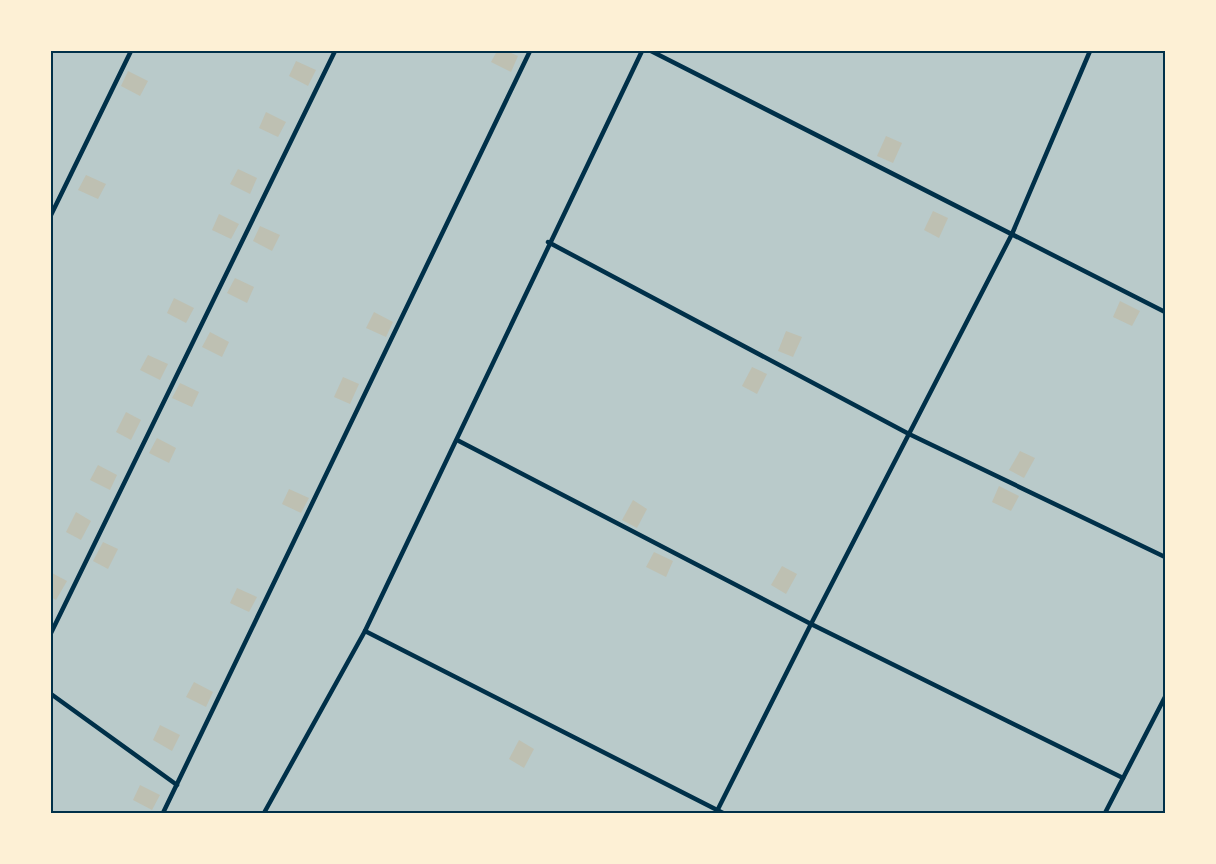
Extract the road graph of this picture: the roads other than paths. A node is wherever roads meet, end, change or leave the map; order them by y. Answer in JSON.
{"nodes":[{"id":1,"x":131,"y":51,"type":"edge"},
{"id":2,"x":335,"y":51,"type":"edge"},
{"id":3,"x":530,"y":51,"type":"edge"},
{"id":4,"x":642,"y":51,"type":"edge"},
{"id":5,"x":651,"y":51,"type":"edge"},
{"id":6,"x":1090,"y":51,"type":"edge"},
{"id":7,"x":51,"y":215,"type":"edge"},
{"id":8,"x":1012,"y":234,"type":"junction"},
{"id":9,"x":549,"y":242,"type":"junction"},
{"id":10,"x":1165,"y":312,"type":"edge"},
{"id":11,"x":909,"y":434,"type":"junction"},
{"id":12,"x":457,"y":440,"type":"junction"},
{"id":13,"x":1165,"y":557,"type":"edge"},
{"id":14,"x":811,"y":624,"type":"junction"},
{"id":15,"x":365,"y":631,"type":"junction"},
{"id":16,"x":51,"y":633,"type":"edge"},
{"id":17,"x":51,"y":694,"type":"edge"},
{"id":18,"x":1165,"y":697,"type":"edge"},
{"id":19,"x":1123,"y":778,"type":"junction"},
{"id":20,"x":177,"y":785,"type":"junction"},
{"id":21,"x":719,"y":812,"type":"edge"},
{"id":22,"x":163,"y":813,"type":"edge"},
{"id":23,"x":264,"y":813,"type":"edge"},
{"id":24,"x":1105,"y":813,"type":"edge"}],
"edges":[{"from":1,"to":7,"type":"lane"},
{"from":2,"to":16,"type":"lane"},
{"from":3,"to":20,"type":"lane"},
{"from":4,"to":9,"type":"lane"},
{"from":5,"to":8,"type":"lane"},
{"from":6,"to":8,"type":"lane"},
{"from":8,"to":10,"type":"lane"},
{"from":8,"to":11,"type":"lane"},
{"from":9,"to":11,"type":"lane"},
{"from":9,"to":12,"type":"lane"},
{"from":11,"to":13,"type":"lane"},
{"from":11,"to":14,"type":"lane"},
{"from":12,"to":14,"type":"lane"},
{"from":12,"to":15,"type":"lane"},
{"from":14,"to":19,"type":"lane"},
{"from":14,"to":21,"type":"lane"},
{"from":15,"to":21,"type":"lane"},
{"from":15,"to":23,"type":"lane"},
{"from":17,"to":20,"type":"lane"},
{"from":18,"to":19,"type":"lane"},
{"from":19,"to":24,"type":"lane"},
{"from":20,"to":22,"type":"lane"}]}
